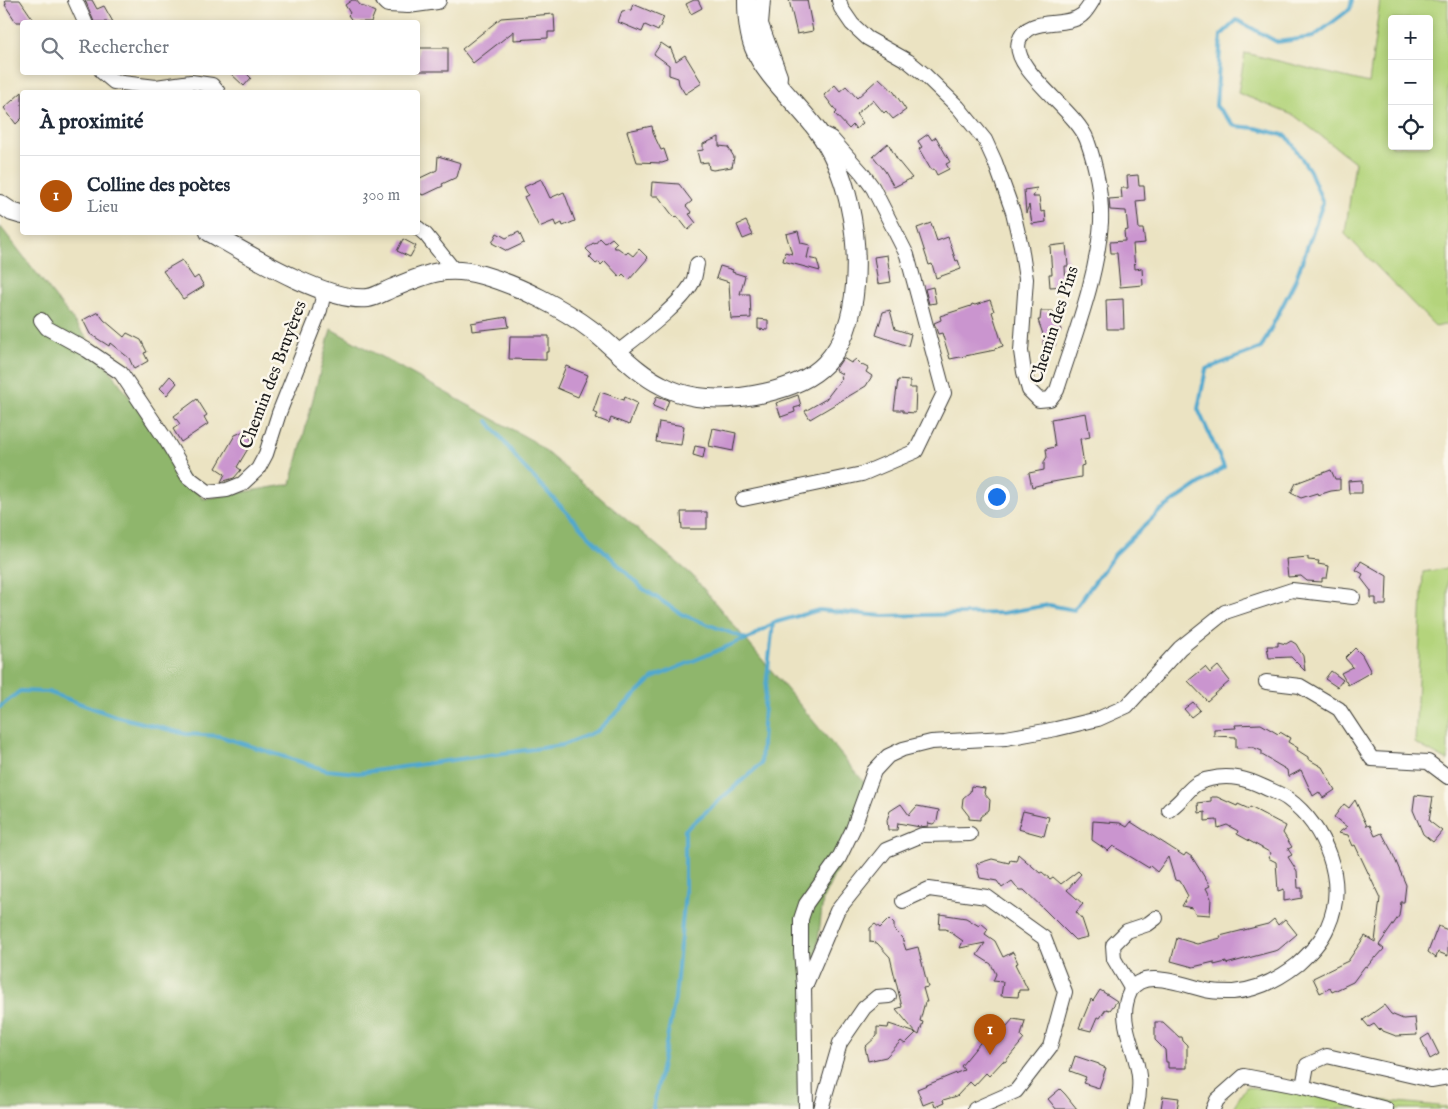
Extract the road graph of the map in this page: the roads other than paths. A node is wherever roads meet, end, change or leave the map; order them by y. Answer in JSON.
{"nodes":[{"id":1,"x":74,"y":0,"type":"edge"},
{"id":2,"x":385,"y":0,"type":"edge"},
{"id":3,"x":437,"y":0,"type":"edge"},
{"id":4,"x":747,"y":0,"type":"edge"},
{"id":5,"x":763,"y":0,"type":"edge"},
{"id":6,"x":839,"y":0,"type":"edge"},
{"id":7,"x":1093,"y":0,"type":"edge"},
{"id":8,"x":84,"y":20,"type":"edge"},
{"id":9,"x":106,"y":75,"type":"edge"},
{"id":10,"x":779,"y":86,"type":"junction"},
{"id":11,"x":216,"y":90,"type":"edge"},
{"id":12,"x":818,"y":131,"type":"junction"},
{"id":13,"x":0,"y":204,"type":"edge"},
{"id":14,"x":20,"y":214,"type":"edge"},
{"id":15,"x":420,"y":230,"type":"edge"},
{"id":16,"x":214,"y":235,"type":"edge"},
{"id":17,"x":697,"y":264,"type":"dead end"},
{"id":18,"x":454,"y":270,"type":"junction"},
{"id":19,"x":324,"y":292,"type":"junction"},
{"id":20,"x":41,"y":320,"type":"dead end"},
{"id":21,"x":618,"y":352,"type":"junction"},
{"id":22,"x":743,"y":498,"type":"dead end"},
{"id":23,"x":1353,"y":597,"type":"dead end"},
{"id":24,"x":1266,"y":682,"type":"dead end"},
{"id":25,"x":1448,"y":777,"type":"edge"},
{"id":26,"x":1169,"y":810,"type":"dead end"},
{"id":27,"x":970,"y":834,"type":"dead end"},
{"id":28,"x":903,"y":901,"type":"dead end"},
{"id":29,"x":1156,"y":918,"type":"dead end"},
{"id":30,"x":804,"y":988,"type":"junction"},
{"id":31,"x":1131,"y":988,"type":"junction"},
{"id":32,"x":889,"y":996,"type":"dead end"},
{"id":33,"x":1448,"y":1077,"type":"edge"},
{"id":34,"x":1303,"y":1087,"type":"junction"},
{"id":35,"x":806,"y":1109,"type":"edge"},
{"id":36,"x":821,"y":1109,"type":"edge"},
{"id":37,"x":975,"y":1109,"type":"edge"},
{"id":38,"x":1136,"y":1109,"type":"edge"},
{"id":39,"x":1213,"y":1109,"type":"edge"},
{"id":40,"x":1386,"y":1109,"type":"edge"}],
"edges":[{"from":1,"to":8,"type":"street"},
{"from":2,"to":3,"type":"street"},
{"from":4,"to":10,"type":"street"},
{"from":5,"to":10,"type":"street"},
{"from":6,"to":7,"type":"street","name":"Chemin des Pins"},
{"from":9,"to":11,"type":"street"},
{"from":10,"to":12,"type":"street"},
{"from":12,"to":21,"type":"street"},
{"from":12,"to":22,"type":"street"},
{"from":13,"to":14,"type":"street"},
{"from":15,"to":18,"type":"street"},
{"from":16,"to":19,"type":"street"},
{"from":17,"to":21,"type":"street"},
{"from":18,"to":19,"type":"street"},
{"from":18,"to":21,"type":"street"},
{"from":19,"to":20,"type":"street","name":"Chemin des Bruyères"},
{"from":23,"to":30,"type":"street"},
{"from":24,"to":25,"type":"street"},
{"from":26,"to":31,"type":"street"},
{"from":27,"to":30,"type":"street"},
{"from":28,"to":37,"type":"street"},
{"from":29,"to":31,"type":"street"},
{"from":30,"to":35,"type":"street"},
{"from":31,"to":38,"type":"street"},
{"from":32,"to":36,"type":"street"},
{"from":33,"to":34,"type":"street"},
{"from":34,"to":39,"type":"street"},
{"from":34,"to":40,"type":"street"}]}
